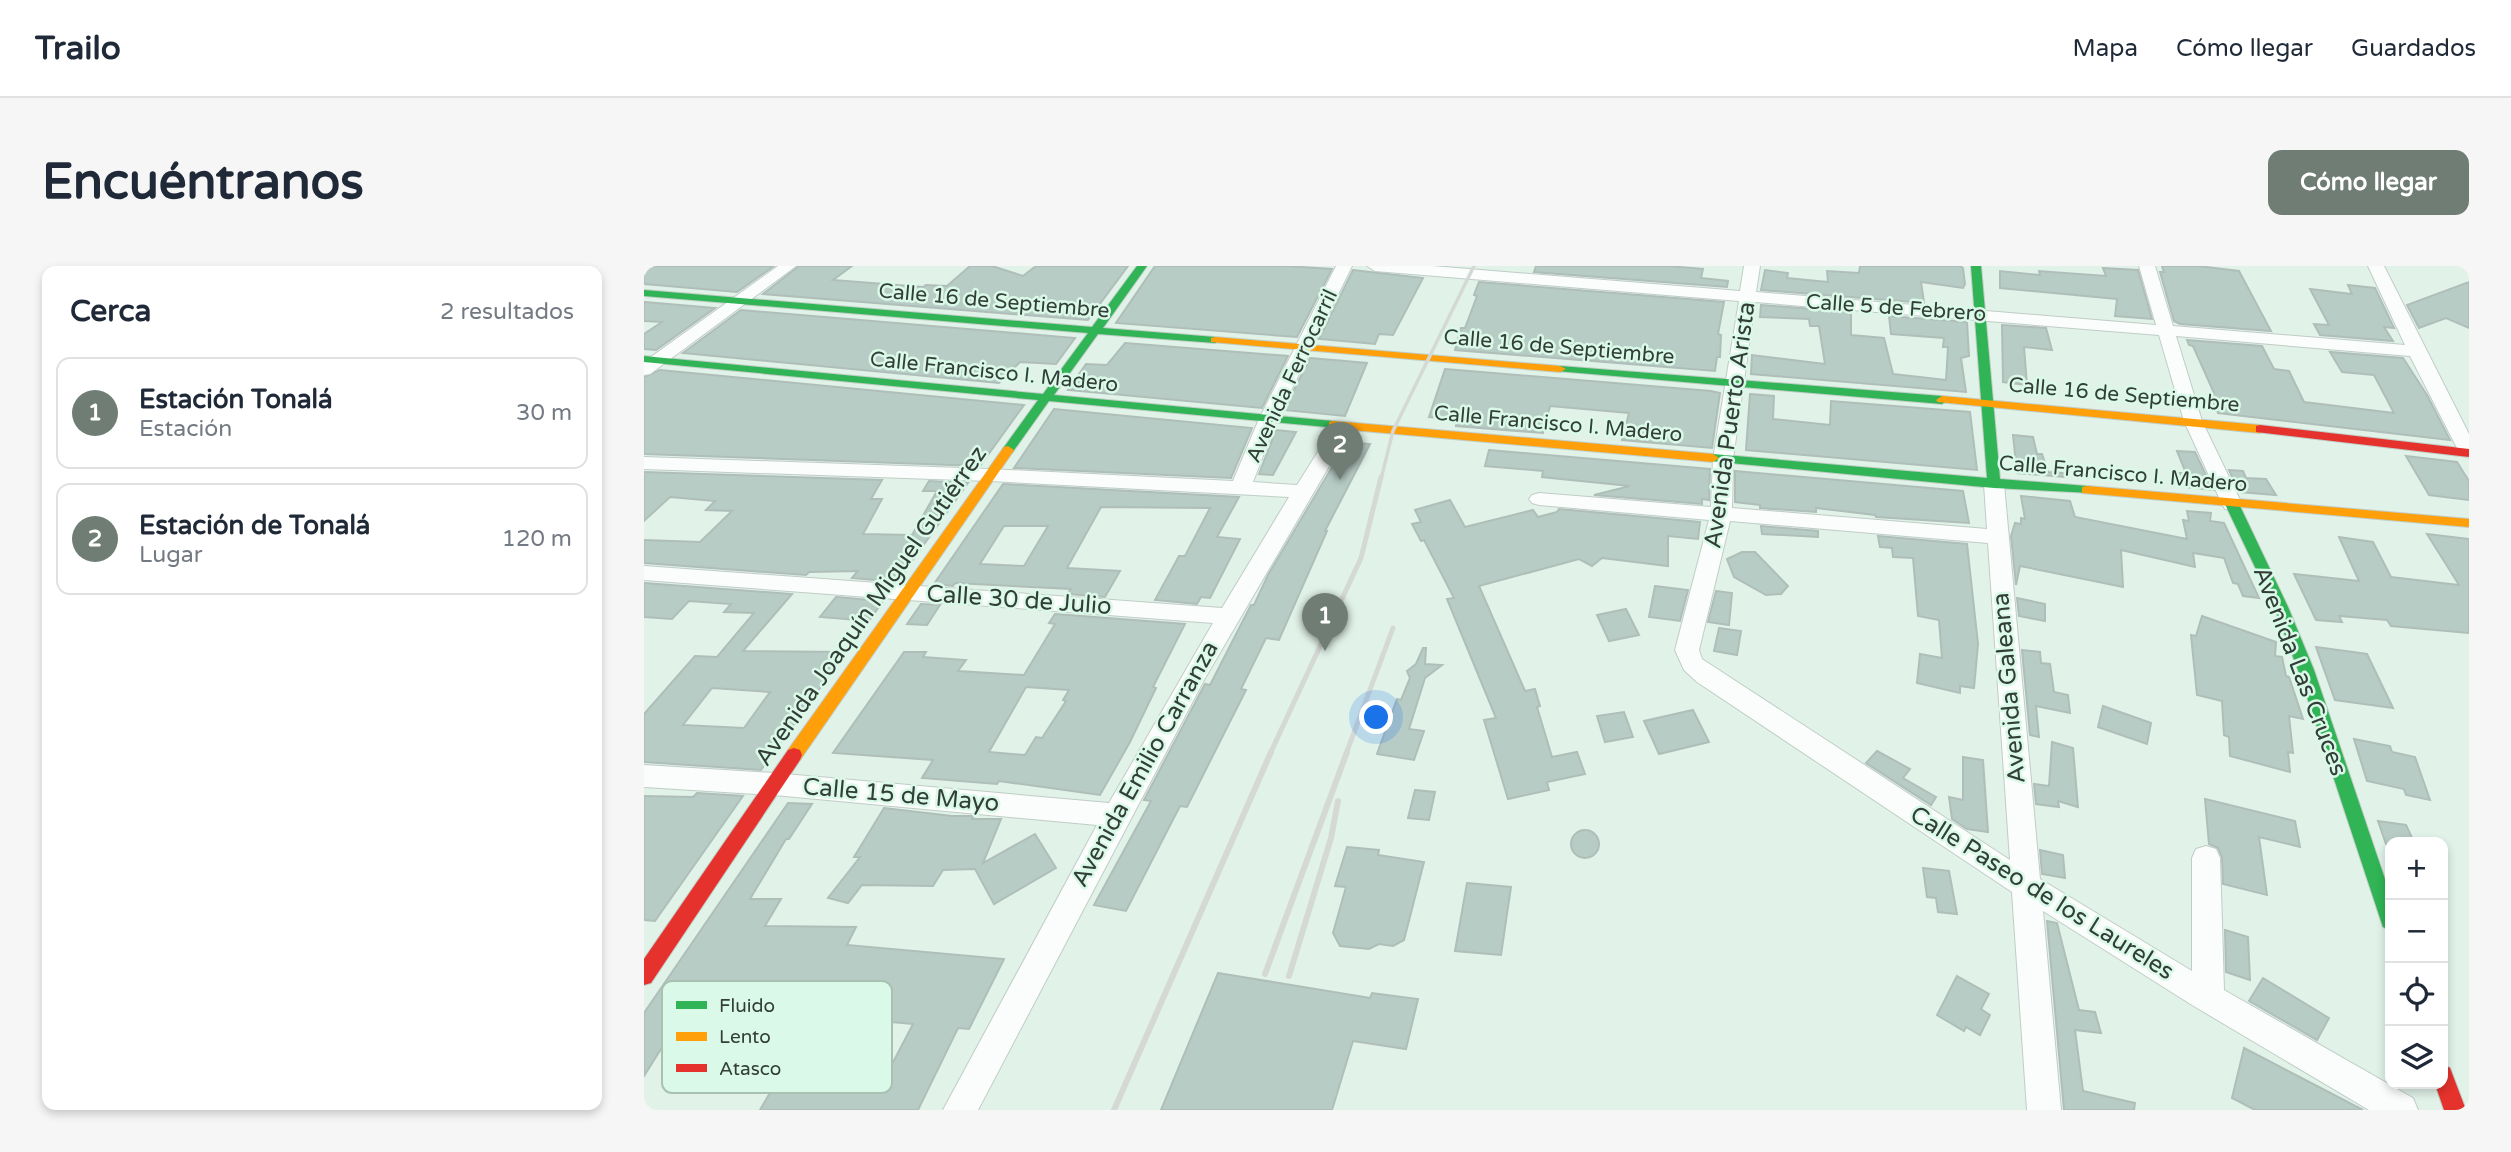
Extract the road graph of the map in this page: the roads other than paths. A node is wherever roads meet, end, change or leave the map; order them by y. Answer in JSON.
{"nodes":[{"id":1,"x":788,"y":266,"type":"edge"},
{"id":2,"x":1142,"y":266,"type":"edge"},
{"id":3,"x":1344,"y":266,"type":"edge"},
{"id":4,"x":1375,"y":266,"type":"edge"},
{"id":5,"x":1752,"y":266,"type":"edge"},
{"id":6,"x":1976,"y":266,"type":"edge"},
{"id":7,"x":2147,"y":266,"type":"edge"},
{"id":8,"x":2376,"y":266,"type":"edge"},
{"id":9,"x":1531,"y":272,"type":"edge"},
{"id":10,"x":644,"y":293,"type":"edge"},
{"id":11,"x":1748,"y":297,"type":"junction"},
{"id":12,"x":738,"y":302,"type":"junction"},
{"id":13,"x":1981,"y":314,"type":"junction"},
{"id":14,"x":2165,"y":329,"type":"junction"},
{"id":15,"x":1096,"y":331,"type":"junction"},
{"id":16,"x":1303,"y":349,"type":"junction"},
{"id":17,"x":2416,"y":351,"type":"junction"},
{"id":18,"x":648,"y":363,"type":"edge"},
{"id":19,"x":1734,"y":383,"type":"junction"},
{"id":20,"x":1046,"y":399,"type":"junction"},
{"id":21,"x":1988,"y":405,"type":"junction"},
{"id":22,"x":1268,"y":419,"type":"junction"},
{"id":23,"x":2193,"y":421,"type":"junction"},
{"id":24,"x":1343,"y":426,"type":"junction"},
{"id":25,"x":2469,"y":452,"type":"edge"},
{"id":26,"x":1723,"y":459,"type":"junction"},
{"id":27,"x":644,"y":463,"type":"edge"},
{"id":28,"x":990,"y":475,"type":"junction"},
{"id":29,"x":1994,"y":484,"type":"junction"},
{"id":30,"x":1241,"y":486,"type":"junction"},
{"id":31,"x":1301,"y":491,"type":"junction"},
{"id":32,"x":1539,"y":499,"type":"dead end"},
{"id":33,"x":2232,"y":504,"type":"junction"},
{"id":34,"x":1721,"y":514,"type":"junction"},
{"id":35,"x":2469,"y":523,"type":"edge"},
{"id":36,"x":1996,"y":537,"type":"junction"},
{"id":37,"x":644,"y":573,"type":"edge"},
{"id":38,"x":908,"y":592,"type":"junction"},
{"id":39,"x":1227,"y":616,"type":"junction"},
{"id":40,"x":1692,"y":664,"type":"joint"},
{"id":41,"x":644,"y":776,"type":"edge"},
{"id":42,"x":774,"y":784,"type":"junction"},
{"id":43,"x":1115,"y":815,"type":"junction"},
{"id":44,"x":2206,"y":858,"type":"dead end"},
{"id":45,"x":2025,"y":886,"type":"junction"},
{"id":46,"x":2385,"y":906,"type":"edge"},
{"id":47,"x":644,"y":976,"type":"edge"},
{"id":48,"x":2203,"y":995,"type":"junction"},
{"id":49,"x":2448,"y":1089,"type":"edge"},
{"id":50,"x":960,"y":1110,"type":"edge"},
{"id":51,"x":2044,"y":1110,"type":"edge"},
{"id":52,"x":2401,"y":1110,"type":"edge"},
{"id":53,"x":2455,"y":1110,"type":"edge"}],
"edges":[{"from":1,"to":12,"type":"street"},
{"from":2,"to":15,"type":"main road","name":"Avenida Joaquín Miguel Gutiérrez"},
{"from":3,"to":16,"type":"street","name":"Avenida Ferrocarril"},
{"from":4,"to":9,"type":"street","name":"Calle 5 de Febrero"},
{"from":5,"to":11,"type":"street","name":"Avenida Puerto Arista"},
{"from":6,"to":13,"type":"main road","name":"Avenida Galeana"},
{"from":7,"to":14,"type":"street","name":"Avenida Las Cruces"},
{"from":8,"to":17,"type":"street"},
{"from":9,"to":11,"type":"street","name":"Calle 5 de Febrero"},
{"from":10,"to":12,"type":"main road","name":"Calle 16 de Septiembre"},
{"from":11,"to":13,"type":"street","name":"Calle 5 de Febrero"},
{"from":11,"to":19,"type":"street","name":"Avenida Puerto Arista"},
{"from":12,"to":15,"type":"main road","name":"Calle 16 de Septiembre"},
{"from":12,"to":18,"type":"street"},
{"from":13,"to":14,"type":"street","name":"Calle 5 de Febrero"},
{"from":13,"to":21,"type":"main road","name":"Avenida Galeana"},
{"from":14,"to":17,"type":"street","name":"Calle 5 de Febrero"},
{"from":14,"to":23,"type":"street","name":"Avenida Las Cruces"},
{"from":15,"to":16,"type":"main road","name":"Calle 16 de Septiembre"},
{"from":15,"to":20,"type":"main road","name":"Avenida Joaquín Miguel Gutiérrez"},
{"from":16,"to":19,"type":"main road","name":"Calle 16 de Septiembre"},
{"from":16,"to":22,"type":"street","name":"Avenida Ferrocarril"},
{"from":17,"to":25,"type":"street"},
{"from":18,"to":20,"type":"main road","name":"Calle Francisco I. Madero"},
{"from":19,"to":21,"type":"main road","name":"Calle 16 de Septiembre"},
{"from":19,"to":26,"type":"street","name":"Avenida Puerto Arista"},
{"from":20,"to":22,"type":"main road","name":"Calle Francisco I. Madero"},
{"from":20,"to":28,"type":"main road","name":"Avenida Joaquín Miguel Gutiérrez"},
{"from":21,"to":23,"type":"main road","name":"Calle 16 de Septiembre"},
{"from":21,"to":29,"type":"main road","name":"Avenida Galeana"},
{"from":22,"to":24,"type":"main road","name":"Calle Francisco I. Madero"},
{"from":22,"to":30,"type":"street","name":"Avenida Ferrocarril"},
{"from":23,"to":25,"type":"main road","name":"Calle 16 de Septiembre"},
{"from":23,"to":33,"type":"street","name":"Avenida Las Cruces"},
{"from":24,"to":26,"type":"main road","name":"Calle Francisco I. Madero"},
{"from":24,"to":31,"type":"street","name":"Avenida Emilio Carranza"},
{"from":26,"to":29,"type":"main road","name":"Calle Francisco I. Madero"},
{"from":26,"to":34,"type":"street","name":"Avenida Puerto Arista"},
{"from":27,"to":28,"type":"street"},
{"from":28,"to":30,"type":"street"},
{"from":28,"to":38,"type":"main road","name":"Avenida Joaquín Miguel Gutiérrez"},
{"from":29,"to":33,"type":"main road","name":"Calle Francisco I. Madero"},
{"from":29,"to":36,"type":"street","name":"Avenida Galeana"},
{"from":30,"to":31,"type":"street"},
{"from":31,"to":39,"type":"street","name":"Avenida Emilio Carranza"},
{"from":32,"to":34,"type":"street"},
{"from":33,"to":35,"type":"main road","name":"Calle Francisco I. Madero"},
{"from":33,"to":46,"type":"main road","name":"Avenida Las Cruces"},
{"from":34,"to":36,"type":"street"},
{"from":34,"to":40,"type":"street","name":"Avenida Puerto Arista"},
{"from":36,"to":45,"type":"street","name":"Avenida Galeana"},
{"from":37,"to":38,"type":"street","name":"Calle 30 de Julio"},
{"from":38,"to":39,"type":"street","name":"Calle 30 de Julio"},
{"from":38,"to":42,"type":"main road","name":"Avenida Joaquín Miguel Gutiérrez"},
{"from":39,"to":43,"type":"street","name":"Avenida Emilio Carranza"},
{"from":40,"to":45,"type":"street","name":"Calle Paseo de los Laureles"},
{"from":41,"to":42,"type":"street","name":"Calle 15 de Mayo"},
{"from":42,"to":43,"type":"street","name":"Calle 15 de Mayo"},
{"from":42,"to":47,"type":"main road","name":"Avenida Joaquín Miguel Gutiérrez"},
{"from":43,"to":50,"type":"street","name":"Avenida Emilio Carranza"},
{"from":44,"to":48,"type":"street"},
{"from":45,"to":48,"type":"street","name":"Calle Paseo de los Laureles"},
{"from":45,"to":51,"type":"street","name":"Avenida Galeana"},
{"from":48,"to":52,"type":"street","name":"Calle Paseo de los Laureles"},
{"from":49,"to":53,"type":"main road"}]}
